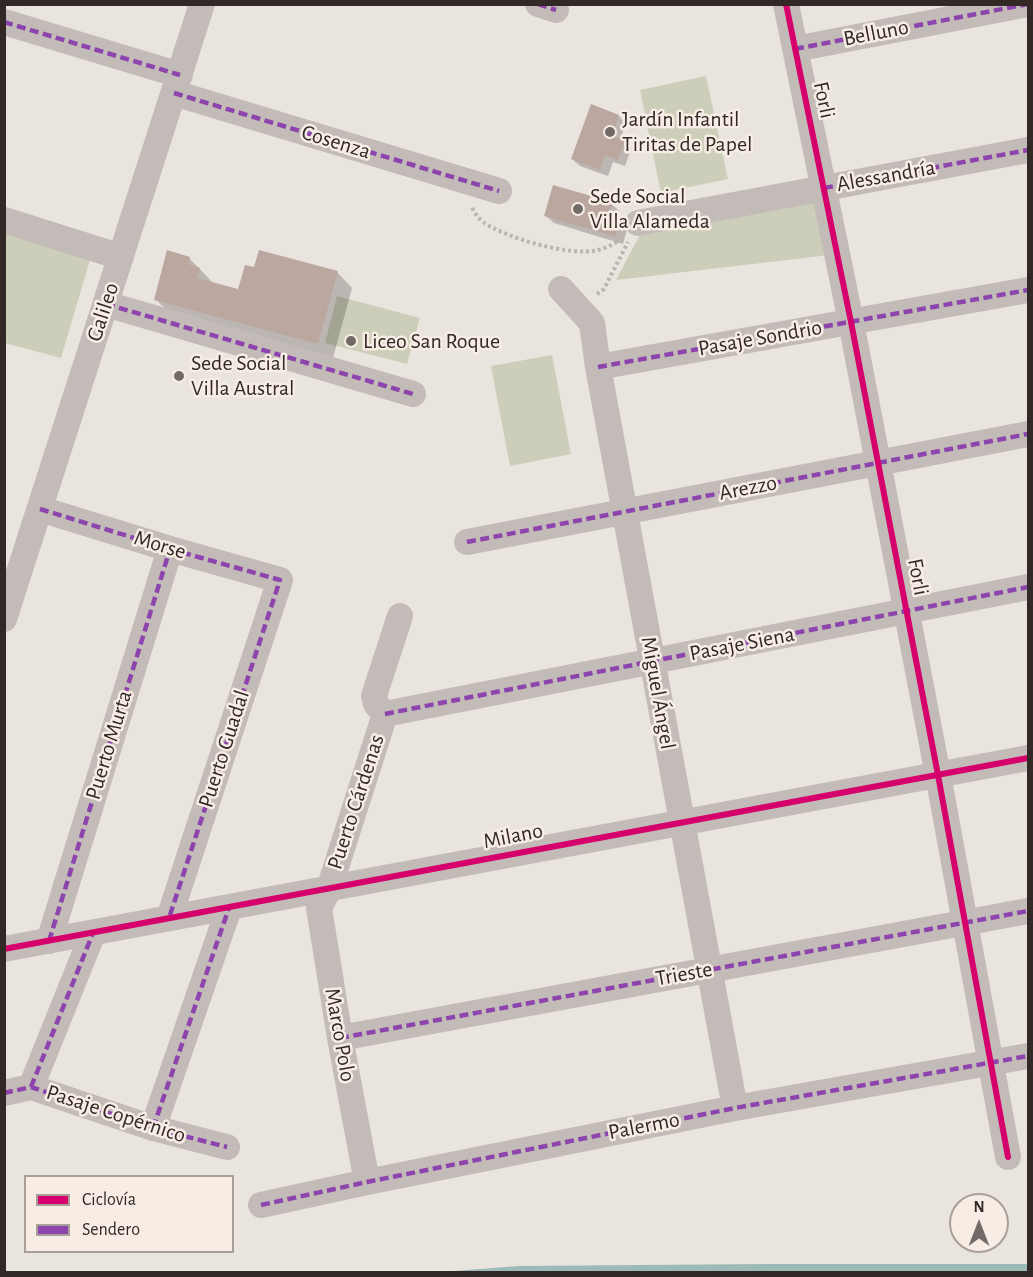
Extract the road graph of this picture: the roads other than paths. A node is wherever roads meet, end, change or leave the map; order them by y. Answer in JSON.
{"nodes":[{"id":1,"x":202,"y":4,"type":"edge"},
{"id":2,"x":786,"y":4,"type":"edge"},
{"id":3,"x":1028,"y":4,"type":"edge"},
{"id":4,"x":4,"y":22,"type":"edge"},
{"id":5,"x":795,"y":49,"type":"junction"},
{"id":6,"x":177,"y":84,"type":"junction"},
{"id":7,"x":1029,"y":150,"type":"edge"},
{"id":8,"x":824,"y":188,"type":"junction"},
{"id":9,"x":499,"y":191,"type":"dead end"},
{"id":10,"x":4,"y":220,"type":"edge"},
{"id":11,"x":638,"y":223,"type":"road end"},
{"id":12,"x":121,"y":257,"type":"junction"},
{"id":13,"x":561,"y":289,"type":"dead end"},
{"id":14,"x":1029,"y":290,"type":"edge"},
{"id":15,"x":106,"y":304,"type":"junction"},
{"id":16,"x":851,"y":322,"type":"junction"},
{"id":17,"x":598,"y":367,"type":"junction"},
{"id":18,"x":413,"y":394,"type":"dead end"},
{"id":19,"x":1029,"y":434,"type":"edge"},
{"id":20,"x":877,"y":463,"type":"junction"},
{"id":21,"x":40,"y":509,"type":"junction"},
{"id":22,"x":625,"y":512,"type":"junction"},
{"id":23,"x":467,"y":542,"type":"dead end"},
{"id":24,"x":170,"y":549,"type":"junction"},
{"id":25,"x":10,"y":580,"type":"edge"},
{"id":26,"x":280,"y":580,"type":"joint"},
{"id":27,"x":1029,"y":587,"type":"edge"},
{"id":28,"x":906,"y":611,"type":"junction"},
{"id":29,"x":400,"y":616,"type":"dead end"},
{"id":30,"x":4,"y":619,"type":"edge"},
{"id":31,"x":652,"y":661,"type":"junction"},
{"id":32,"x":385,"y":714,"type":"junction"},
{"id":33,"x":1029,"y":758,"type":"edge"},
{"id":34,"x":938,"y":775,"type":"junction"},
{"id":35,"x":682,"y":823,"type":"junction"},
{"id":36,"x":329,"y":889,"type":"junction"},
{"id":37,"x":229,"y":908,"type":"junction"},
{"id":38,"x":1029,"y":911,"type":"edge"},
{"id":39,"x":169,"y":918,"type":"junction"},
{"id":40,"x":966,"y":922,"type":"junction"},
{"id":41,"x":93,"y":933,"type":"junction"},
{"id":42,"x":49,"y":941,"type":"junction"},
{"id":43,"x":4,"y":949,"type":"edge"},
{"id":44,"x":710,"y":970,"type":"junction"},
{"id":45,"x":340,"y":1038,"type":"junction"},
{"id":46,"x":1029,"y":1056,"type":"edge"},
{"id":47,"x":991,"y":1063,"type":"junction"},
{"id":48,"x":31,"y":1087,"type":"junction"},
{"id":49,"x":4,"y":1093,"type":"edge"},
{"id":50,"x":735,"y":1108,"type":"junction"},
{"id":51,"x":153,"y":1128,"type":"junction"},
{"id":52,"x":227,"y":1147,"type":"dead end"},
{"id":53,"x":1008,"y":1157,"type":"dead end"},
{"id":54,"x":367,"y":1182,"type":"junction"},
{"id":55,"x":261,"y":1205,"type":"dead end"}],
"edges":[{"from":1,"to":6,"type":"street","name":"Galileo"},
{"from":2,"to":5,"type":"street","name":"Forli"},
{"from":3,"to":5,"type":"street","name":"Belluno"},
{"from":4,"to":6,"type":"street","name":"Cosenza"},
{"from":5,"to":8,"type":"street","name":"Forli"},
{"from":6,"to":9,"type":"street","name":"Cosenza"},
{"from":6,"to":12,"type":"street","name":"Galileo"},
{"from":7,"to":8,"type":"street","name":"Alessandría"},
{"from":8,"to":11,"type":"street","name":"Alessandría"},
{"from":8,"to":16,"type":"street","name":"Forli"},
{"from":10,"to":12,"type":"street"},
{"from":12,"to":15,"type":"street","name":"Galileo"},
{"from":13,"to":17,"type":"street","name":"Miguel Ángel"},
{"from":14,"to":16,"type":"street","name":"Pasaje Sondrio"},
{"from":15,"to":18,"type":"street"},
{"from":15,"to":21,"type":"street","name":"Galileo"},
{"from":16,"to":17,"type":"street","name":"Pasaje Sondrio"},
{"from":16,"to":20,"type":"street","name":"Forli"},
{"from":17,"to":22,"type":"street","name":"Miguel Ángel"},
{"from":19,"to":20,"type":"street","name":"Arezzo"},
{"from":20,"to":22,"type":"street","name":"Arezzo"},
{"from":20,"to":28,"type":"street","name":"Forli"},
{"from":21,"to":24,"type":"street","name":"Morse"},
{"from":21,"to":25,"type":"street","name":"Galileo"},
{"from":22,"to":23,"type":"street","name":"Arezzo"},
{"from":22,"to":31,"type":"street","name":"Miguel Ángel"},
{"from":24,"to":26,"type":"street","name":"Morse"},
{"from":24,"to":42,"type":"street","name":"Puerto Murta"},
{"from":25,"to":30,"type":"street","name":"Galileo"},
{"from":26,"to":39,"type":"street","name":"Puerto Guadal"},
{"from":27,"to":28,"type":"street","name":"Pasaje Siena"},
{"from":28,"to":31,"type":"street","name":"Pasaje Siena"},
{"from":28,"to":34,"type":"street","name":"Forli"},
{"from":29,"to":32,"type":"street","name":"Puerto Cárdenas"},
{"from":31,"to":32,"type":"street","name":"Pasaje Siena"},
{"from":31,"to":35,"type":"street","name":"Miguel Ángel"},
{"from":32,"to":36,"type":"street","name":"Puerto Cárdenas"},
{"from":33,"to":34,"type":"street","name":"Milano"},
{"from":34,"to":35,"type":"street","name":"Milano"},
{"from":34,"to":40,"type":"street","name":"Forli"},
{"from":35,"to":36,"type":"street","name":"Milano"},
{"from":35,"to":44,"type":"street","name":"Miguel Ángel"},
{"from":36,"to":37,"type":"street","name":"Milano"},
{"from":36,"to":45,"type":"street","name":"Marco Polo"},
{"from":37,"to":39,"type":"street","name":"Milano"},
{"from":37,"to":51,"type":"street"},
{"from":38,"to":40,"type":"street","name":"Trieste"},
{"from":39,"to":41,"type":"street","name":"Milano"},
{"from":40,"to":44,"type":"street","name":"Trieste"},
{"from":40,"to":47,"type":"street","name":"Forli"},
{"from":41,"to":42,"type":"street","name":"Milano"},
{"from":41,"to":48,"type":"street"},
{"from":42,"to":43,"type":"street","name":"Milano"},
{"from":44,"to":45,"type":"street","name":"Trieste"},
{"from":44,"to":50,"type":"street","name":"Miguel Ángel"},
{"from":45,"to":54,"type":"street","name":"Marco Polo"},
{"from":46,"to":47,"type":"street","name":"Palermo"},
{"from":47,"to":50,"type":"street","name":"Palermo"},
{"from":47,"to":53,"type":"street","name":"Forli"},
{"from":48,"to":49,"type":"street","name":"Pasaje Copérnico"},
{"from":48,"to":51,"type":"street","name":"Pasaje Copérnico"},
{"from":50,"to":54,"type":"street","name":"Palermo"},
{"from":51,"to":52,"type":"street","name":"Pasaje Copérnico"},
{"from":54,"to":55,"type":"street","name":"Palermo"}]}
